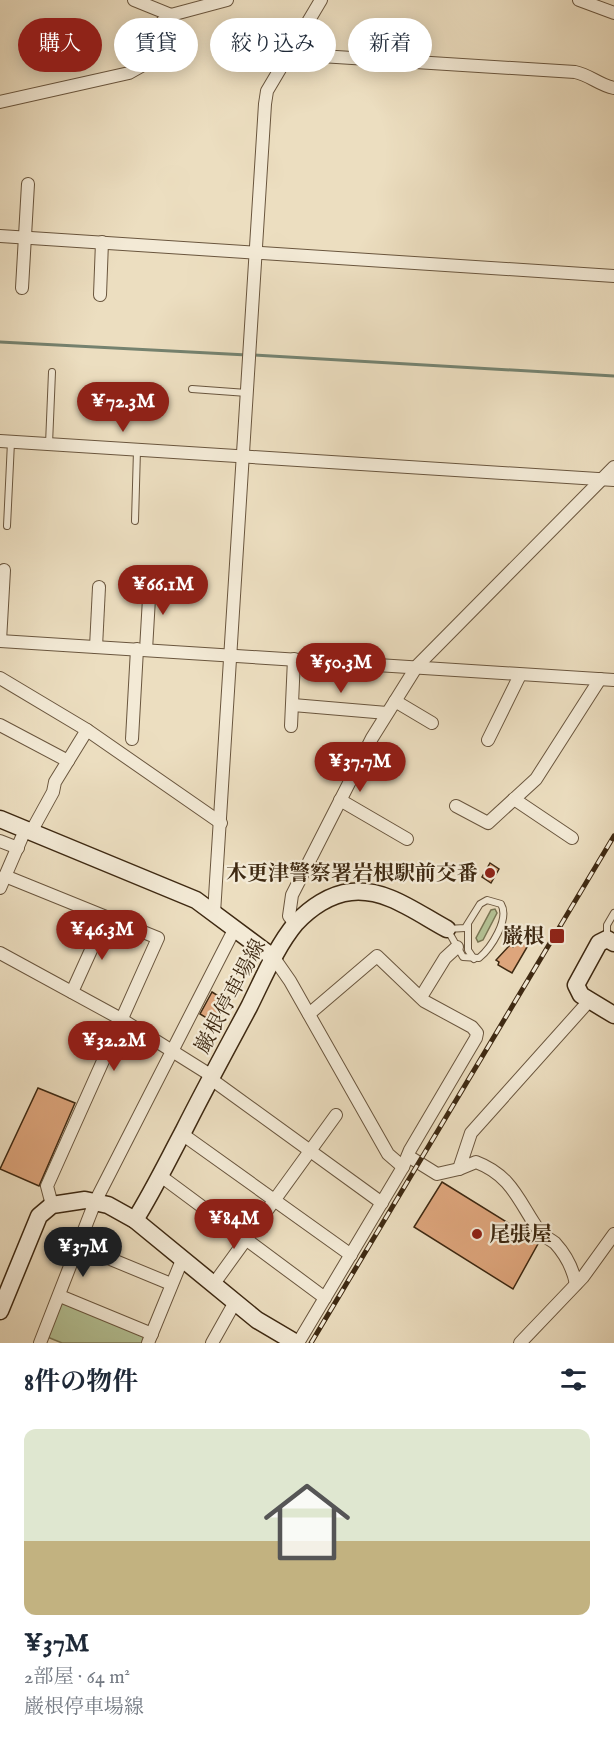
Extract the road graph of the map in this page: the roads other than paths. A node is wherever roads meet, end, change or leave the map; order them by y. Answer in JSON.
{"nodes":[{"id":1,"x":134,"y":0,"type":"edge"},
{"id":2,"x":227,"y":0,"type":"edge"},
{"id":3,"x":321,"y":0,"type":"edge"},
{"id":4,"x":579,"y":0,"type":"edge"},
{"id":5,"x":614,"y":13,"type":"edge"},
{"id":6,"x":171,"y":15,"type":"junction"},
{"id":7,"x":310,"y":18,"type":"edge"},
{"id":8,"x":336,"y":57,"type":"edge"},
{"id":9,"x":278,"y":72,"type":"edge"},
{"id":10,"x":614,"y":88,"type":"edge"},
{"id":11,"x":0,"y":102,"type":"edge"},
{"id":12,"x":28,"y":184,"type":"dead end"},
{"id":13,"x":0,"y":236,"type":"edge"},
{"id":14,"x":24,"y":237,"type":"junction"},
{"id":15,"x":102,"y":242,"type":"junction"},
{"id":16,"x":255,"y":252,"type":"junction"},
{"id":17,"x":614,"y":276,"type":"edge"},
{"id":18,"x":22,"y":288,"type":"dead end"},
{"id":19,"x":100,"y":295,"type":"dead end"},
{"id":20,"x":52,"y":372,"type":"dead end"},
{"id":21,"x":192,"y":389,"type":"dead end"},
{"id":22,"x":248,"y":393,"type":"junction"},
{"id":23,"x":6,"y":441,"type":"edge"},
{"id":24,"x":49,"y":444,"type":"junction"},
{"id":25,"x":137,"y":449,"type":"junction"},
{"id":26,"x":244,"y":458,"type":"junction"},
{"id":27,"x":614,"y":467,"type":"edge"},
{"id":28,"x":608,"y":479,"type":"edge"},
{"id":29,"x":135,"y":521,"type":"dead end"},
{"id":30,"x":7,"y":526,"type":"dead end"},
{"id":31,"x":4,"y":570,"type":"dead end"},
{"id":32,"x":150,"y":581,"type":"dead end"},
{"id":33,"x":99,"y":588,"type":"dead end"},
{"id":34,"x":0,"y":641,"type":"edge"},
{"id":35,"x":96,"y":647,"type":"junction"},
{"id":36,"x":142,"y":650,"type":"junction"},
{"id":37,"x":231,"y":655,"type":"junction"},
{"id":38,"x":294,"y":659,"type":"junction"},
{"id":39,"x":417,"y":666,"type":"junction"},
{"id":40,"x":520,"y":675,"type":"junction"},
{"id":41,"x":0,"y":678,"type":"edge"},
{"id":42,"x":600,"y":679,"type":"junction"},
{"id":43,"x":614,"y":680,"type":"edge"},
{"id":44,"x":395,"y":701,"type":"junction"},
{"id":45,"x":293,"y":705,"type":"junction"},
{"id":46,"x":387,"y":713,"type":"junction"},
{"id":47,"x":432,"y":723,"type":"dead end"},
{"id":48,"x":0,"y":725,"type":"edge"},
{"id":49,"x":291,"y":726,"type":"dead end"},
{"id":50,"x":87,"y":729,"type":"junction"},
{"id":51,"x":132,"y":739,"type":"dead end"},
{"id":52,"x":488,"y":740,"type":"dead end"},
{"id":53,"x":68,"y":761,"type":"junction"},
{"id":54,"x":514,"y":799,"type":"junction"},
{"id":55,"x":340,"y":800,"type":"junction"},
{"id":56,"x":456,"y":806,"type":"dead end"},
{"id":57,"x":0,"y":819,"type":"edge"},
{"id":58,"x":221,"y":823,"type":"junction"},
{"id":59,"x":28,"y":831,"type":"junction"},
{"id":60,"x":572,"y":838,"type":"dead end"},
{"id":61,"x":408,"y":839,"type":"dead end"},
{"id":62,"x":0,"y":841,"type":"edge"},
{"id":63,"x":18,"y":848,"type":"junction"},
{"id":64,"x":5,"y":876,"type":"junction"},
{"id":65,"x":0,"y":888,"type":"edge"},
{"id":66,"x":214,"y":913,"type":"junction"},
{"id":67,"x":614,"y":913,"type":"edge"},
{"id":68,"x":106,"y":917,"type":"junction"},
{"id":69,"x":295,"y":924,"type":"junction"},
{"id":70,"x":468,"y":925,"type":"junction"},
{"id":71,"x":235,"y":928,"type":"junction"},
{"id":72,"x":447,"y":929,"type":"junction"},
{"id":73,"x":611,"y":941,"type":"edge"},
{"id":74,"x":457,"y":947,"type":"junction"},
{"id":75,"x":0,"y":953,"type":"edge"},
{"id":76,"x":274,"y":958,"type":"junction"},
{"id":77,"x":474,"y":959,"type":"junction"},
{"id":78,"x":72,"y":992,"type":"junction"},
{"id":79,"x":420,"y":997,"type":"junction"},
{"id":80,"x":589,"y":1001,"type":"junction"},
{"id":81,"x":613,"y":1011,"type":"edge"},
{"id":82,"x":309,"y":1014,"type":"junction"},
{"id":83,"x":121,"y":1019,"type":"junction"},
{"id":84,"x":173,"y":1052,"type":"junction"},
{"id":85,"x":211,"y":1077,"type":"junction"},
{"id":86,"x":336,"y":1115,"type":"dead end"},
{"id":87,"x":182,"y":1134,"type":"junction"},
{"id":88,"x":310,"y":1151,"type":"junction"},
{"id":89,"x":406,"y":1161,"type":"junction"},
{"id":90,"x":459,"y":1169,"type":"junction"},
{"id":91,"x":162,"y":1177,"type":"junction"},
{"id":92,"x":275,"y":1199,"type":"junction"},
{"id":93,"x":95,"y":1202,"type":"junction"},
{"id":94,"x":382,"y":1203,"type":"junction"},
{"id":95,"x":52,"y":1205,"type":"junction"},
{"id":96,"x":135,"y":1220,"type":"junction"},
{"id":97,"x":614,"y":1234,"type":"edge"},
{"id":98,"x":245,"y":1240,"type":"junction"},
{"id":99,"x":79,"y":1246,"type":"junction"},
{"id":100,"x":351,"y":1255,"type":"junction"},
{"id":101,"x":182,"y":1260,"type":"junction"},
{"id":102,"x":171,"y":1284,"type":"junction"},
{"id":103,"x":576,"y":1284,"type":"junction"},
{"id":104,"x":213,"y":1285,"type":"junction"},
{"id":105,"x":60,"y":1296,"type":"junction"},
{"id":106,"x":325,"y":1298,"type":"junction"},
{"id":107,"x":235,"y":1302,"type":"junction"},
{"id":108,"x":0,"y":1311,"type":"edge"},
{"id":109,"x":150,"y":1338,"type":"edge"},
{"id":110,"x":288,"y":1341,"type":"edge"},
{"id":111,"x":40,"y":1343,"type":"edge"},
{"id":112,"x":212,"y":1343,"type":"edge"},
{"id":113,"x":520,"y":1343,"type":"edge"}],
"edges":[{"from":1,"to":6,"type":"street"},
{"from":2,"to":6,"type":"street"},
{"from":3,"to":7,"type":"street"},
{"from":4,"to":5,"type":"street"},
{"from":6,"to":11,"type":"street"},
{"from":8,"to":10,"type":"street"},
{"from":9,"to":16,"type":"street"},
{"from":12,"to":14,"type":"street"},
{"from":13,"to":14,"type":"street"},
{"from":14,"to":15,"type":"street"},
{"from":14,"to":18,"type":"street"},
{"from":15,"to":16,"type":"street"},
{"from":15,"to":19,"type":"street"},
{"from":16,"to":17,"type":"street"},
{"from":16,"to":22,"type":"street"},
{"from":20,"to":24,"type":"lane"},
{"from":21,"to":22,"type":"lane"},
{"from":22,"to":26,"type":"street"},
{"from":23,"to":24,"type":"street"},
{"from":23,"to":30,"type":"lane"},
{"from":24,"to":25,"type":"street"},
{"from":25,"to":26,"type":"street"},
{"from":25,"to":29,"type":"lane"},
{"from":26,"to":28,"type":"street"},
{"from":26,"to":37,"type":"street"},
{"from":27,"to":28,"type":"street"},
{"from":28,"to":39,"type":"street"},
{"from":31,"to":34,"type":"street"},
{"from":32,"to":36,"type":"street"},
{"from":33,"to":35,"type":"street"},
{"from":34,"to":35,"type":"street"},
{"from":35,"to":36,"type":"street"},
{"from":36,"to":37,"type":"street"},
{"from":36,"to":51,"type":"street"},
{"from":37,"to":38,"type":"street"},
{"from":37,"to":58,"type":"street"},
{"from":38,"to":39,"type":"street"},
{"from":38,"to":45,"type":"street"},
{"from":39,"to":40,"type":"street"},
{"from":39,"to":44,"type":"street"},
{"from":40,"to":42,"type":"street"},
{"from":40,"to":52,"type":"street"},
{"from":41,"to":50,"type":"street"},
{"from":42,"to":43,"type":"street"},
{"from":42,"to":54,"type":"street"},
{"from":44,"to":46,"type":"street"},
{"from":44,"to":47,"type":"street"},
{"from":45,"to":46,"type":"street"},
{"from":45,"to":49,"type":"street"},
{"from":46,"to":55,"type":"street"},
{"from":48,"to":53,"type":"street"},
{"from":50,"to":53,"type":"street"},
{"from":50,"to":58,"type":"street"},
{"from":53,"to":59,"type":"street"},
{"from":54,"to":56,"type":"street"},
{"from":54,"to":60,"type":"street"},
{"from":55,"to":61,"type":"street"},
{"from":55,"to":69,"type":"street"},
{"from":57,"to":59,"type":"main road"},
{"from":58,"to":66,"type":"street"},
{"from":59,"to":63,"type":"street"},
{"from":59,"to":66,"type":"main road"},
{"from":62,"to":63,"type":"street"},
{"from":63,"to":64,"type":"street"},
{"from":64,"to":65,"type":"street"},
{"from":64,"to":68,"type":"street"},
{"from":66,"to":71,"type":"main road"},
{"from":67,"to":73,"type":"lane"},
{"from":68,"to":78,"type":"street"},
{"from":68,"to":83,"type":"street"},
{"from":69,"to":72,"type":"main road","name":"巌根停車場線"},
{"from":69,"to":76,"type":"main road","name":"巌根停車場線"},
{"from":70,"to":72,"type":"lane"},
{"from":70,"to":77,"type":"lane"},
{"from":70,"to":77,"type":"lane"},
{"from":71,"to":76,"type":"main road"},
{"from":71,"to":84,"type":"street"},
{"from":72,"to":74,"type":"lane"},
{"from":73,"to":80,"type":"main road"},
{"from":74,"to":77,"type":"lane"},
{"from":74,"to":79,"type":"street"},
{"from":75,"to":78,"type":"street"},
{"from":76,"to":82,"type":"street"},
{"from":76,"to":85,"type":"main road","name":"巌根停車場線"},
{"from":78,"to":83,"type":"street"},
{"from":79,"to":82,"type":"street"},
{"from":79,"to":89,"type":"street"},
{"from":80,"to":81,"type":"main road"},
{"from":80,"to":90,"type":"street"},
{"from":82,"to":89,"type":"street"},
{"from":83,"to":84,"type":"street"},
{"from":83,"to":95,"type":"street"},
{"from":84,"to":85,"type":"street"},
{"from":84,"to":93,"type":"street"},
{"from":85,"to":87,"type":"main road","name":"巌根停車場線"},
{"from":85,"to":88,"type":"street"},
{"from":86,"to":88,"type":"street"},
{"from":87,"to":91,"type":"main road","name":"巌根停車場線"},
{"from":87,"to":92,"type":"street"},
{"from":88,"to":92,"type":"street"},
{"from":88,"to":94,"type":"street"},
{"from":89,"to":90,"type":"street"},
{"from":89,"to":94,"type":"street"},
{"from":90,"to":103,"type":"street"},
{"from":91,"to":96,"type":"main road","name":"巌根停車場線"},
{"from":91,"to":98,"type":"street"},
{"from":92,"to":98,"type":"street"},
{"from":92,"to":100,"type":"street"},
{"from":93,"to":95,"type":"main road"},
{"from":93,"to":96,"type":"main road"},
{"from":93,"to":99,"type":"street"},
{"from":94,"to":100,"type":"street"},
{"from":95,"to":108,"type":"main road"},
{"from":96,"to":101,"type":"main road"},
{"from":97,"to":103,"type":"street"},
{"from":98,"to":104,"type":"street"},
{"from":98,"to":106,"type":"street"},
{"from":99,"to":102,"type":"street"},
{"from":99,"to":105,"type":"street"},
{"from":100,"to":106,"type":"street"},
{"from":101,"to":102,"type":"street"},
{"from":101,"to":104,"type":"main road"},
{"from":102,"to":109,"type":"street"},
{"from":103,"to":113,"type":"street"},
{"from":104,"to":107,"type":"main road"},
{"from":105,"to":109,"type":"street"},
{"from":105,"to":111,"type":"street"},
{"from":106,"to":110,"type":"street"},
{"from":107,"to":110,"type":"main road"},
{"from":107,"to":112,"type":"street"}]}
